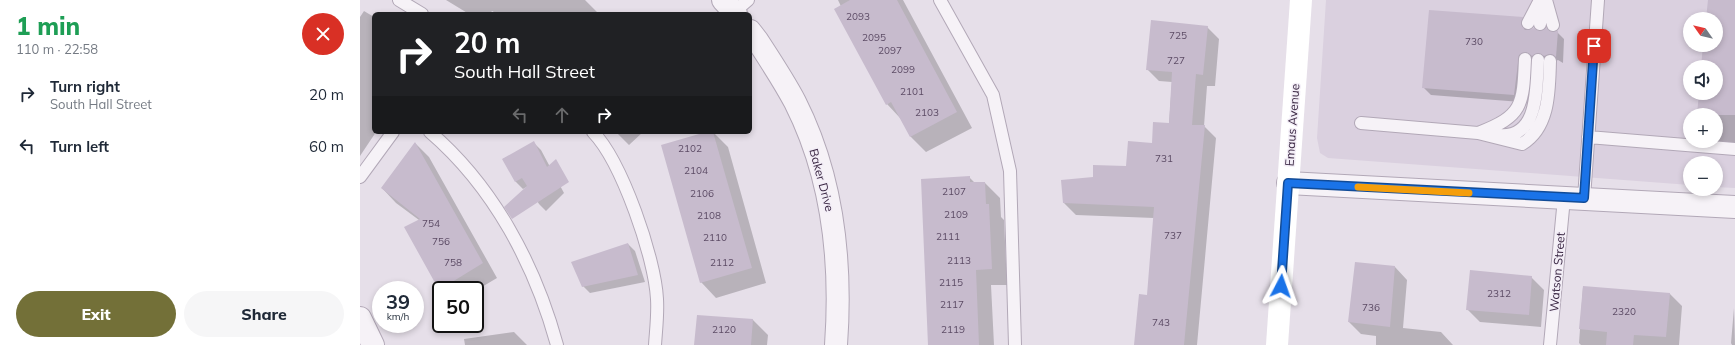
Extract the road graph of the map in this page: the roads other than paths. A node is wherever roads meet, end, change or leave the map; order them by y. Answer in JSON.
{"nodes":[{"id":1,"x":398,"y":0,"type":"edge"},
{"id":2,"x":940,"y":0,"type":"edge"},
{"id":3,"x":1301,"y":0,"type":"edge"},
{"id":4,"x":1543,"y":0,"type":"edge"},
{"id":5,"x":1598,"y":0,"type":"edge"},
{"id":6,"x":419,"y":12,"type":"edge"},
{"id":7,"x":1528,"y":24,"type":"dead end"},
{"id":8,"x":1540,"y":24,"type":"dead end"},
{"id":9,"x":1554,"y":24,"type":"dead end"},
{"id":10,"x":752,"y":34,"type":"edge"},
{"id":11,"x":1525,"y":59,"type":"dead end"},
{"id":12,"x":1538,"y":60,"type":"dead end"},
{"id":13,"x":1550,"y":61,"type":"dead end"},
{"id":14,"x":1362,"y":123,"type":"dead end"},
{"id":15,"x":1478,"y":133,"type":"junction"},
{"id":16,"x":392,"y":134,"type":"edge"},
{"id":17,"x":432,"y":134,"type":"edge"},
{"id":18,"x":594,"y":134,"type":"edge"},
{"id":19,"x":1588,"y":137,"type":"junction"},
{"id":20,"x":1735,"y":149,"type":"edge"},
{"id":21,"x":360,"y":177,"type":"edge"},
{"id":22,"x":1288,"y":183,"type":"junction"},
{"id":23,"x":1574,"y":198,"type":"junction"},
{"id":24,"x":1735,"y":207,"type":"edge"},
{"id":25,"x":360,"y":318,"type":"edge"},
{"id":26,"x":373,"y":345,"type":"edge"},
{"id":27,"x":556,"y":345,"type":"edge"},
{"id":28,"x":655,"y":345,"type":"edge"},
{"id":29,"x":836,"y":345,"type":"edge"},
{"id":30,"x":1015,"y":345,"type":"edge"},
{"id":31,"x":1277,"y":345,"type":"edge"},
{"id":32,"x":1550,"y":345,"type":"edge"}],
"edges":[{"from":1,"to":6,"type":"lane"},
{"from":2,"to":30,"type":"lane"},
{"from":3,"to":22,"type":"main road","name":"Emaus Avenue"},
{"from":4,"to":7,"type":"lane"},
{"from":4,"to":8,"type":"lane"},
{"from":4,"to":9,"type":"lane"},
{"from":5,"to":19,"type":"lane","name":"Watson Street"},
{"from":10,"to":29,"type":"street","name":"Baker Drive"},
{"from":11,"to":15,"type":"lane"},
{"from":12,"to":15,"type":"lane"},
{"from":13,"to":15,"type":"lane"},
{"from":14,"to":15,"type":"lane"},
{"from":16,"to":21,"type":"lane"},
{"from":17,"to":27,"type":"lane"},
{"from":18,"to":28,"type":"lane"},
{"from":19,"to":20,"type":"lane"},
{"from":19,"to":23,"type":"lane","name":"Watson Street"},
{"from":22,"to":23,"type":"street"},
{"from":22,"to":31,"type":"main road","name":"Emaus Avenue"},
{"from":23,"to":24,"type":"street"},
{"from":23,"to":32,"type":"lane","name":"Watson Street"},
{"from":25,"to":26,"type":"street"}]}
